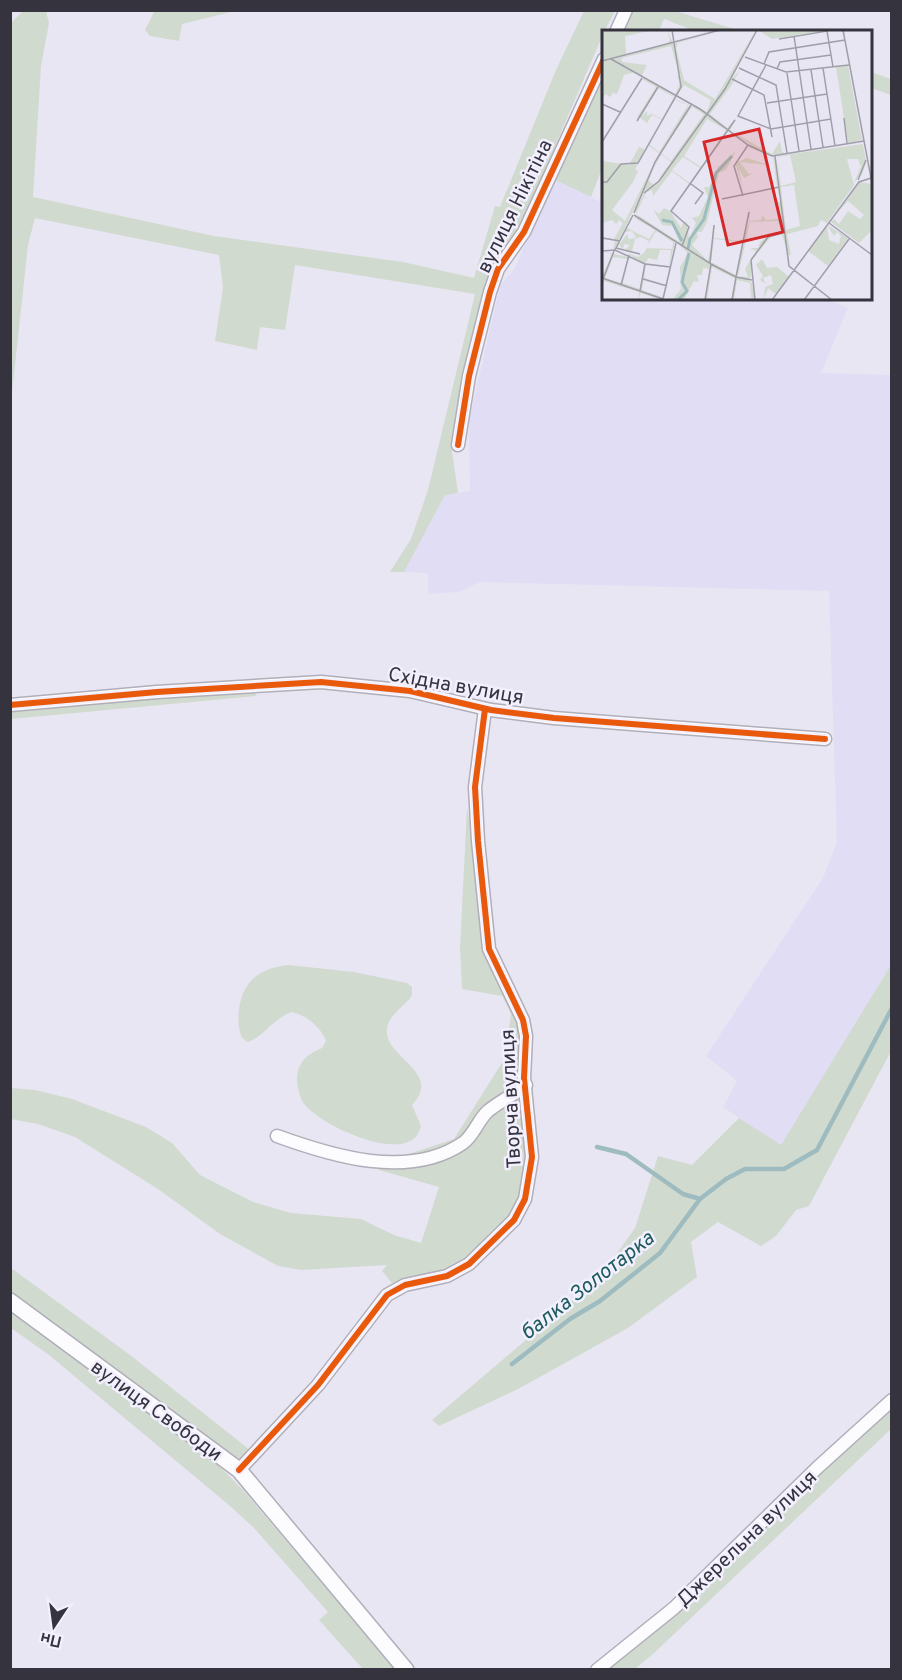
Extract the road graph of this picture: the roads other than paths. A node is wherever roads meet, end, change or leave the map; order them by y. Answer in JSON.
{"nodes":[{"id":1,"x":626,"y":10,"type":"edge"},
{"id":2,"x":617,"y":30,"type":"edge"},
{"id":3,"x":602,"y":60,"type":"edge"},
{"id":4,"x":458,"y":445,"type":"dead end"},
{"id":5,"x":10,"y":705,"type":"edge"},
{"id":6,"x":485,"y":709,"type":"junction"},
{"id":7,"x":825,"y":739,"type":"dead end"},
{"id":8,"x":526,"y":1085,"type":"junction"},
{"id":9,"x":277,"y":1136,"type":"dead end"},
{"id":10,"x":10,"y":1302,"type":"edge"},
{"id":11,"x":891,"y":1400,"type":"edge"},
{"id":12,"x":239,"y":1470,"type":"junction"},
{"id":13,"x":406,"y":1670,"type":"edge"},
{"id":14,"x":597,"y":1670,"type":"edge"}],
"edges":[{"from":1,"to":2,"type":"street"},
{"from":3,"to":4,"type":"street","name":"вулиця Нікітіна"},
{"from":5,"to":6,"type":"street","name":"Східна вулиця"},
{"from":6,"to":7,"type":"street","name":"Східна вулиця"},
{"from":6,"to":8,"type":"street","name":"Творча вулиця"},
{"from":8,"to":9,"type":"street","name":"Творча вулиця"},
{"from":8,"to":12,"type":"street","name":"Творча вулиця"},
{"from":10,"to":12,"type":"street","name":"вулиця Свободи"},
{"from":11,"to":14,"type":"street","name":"Джерельна вулиця"},
{"from":12,"to":13,"type":"street","name":"вулиця Свободи"}]}
